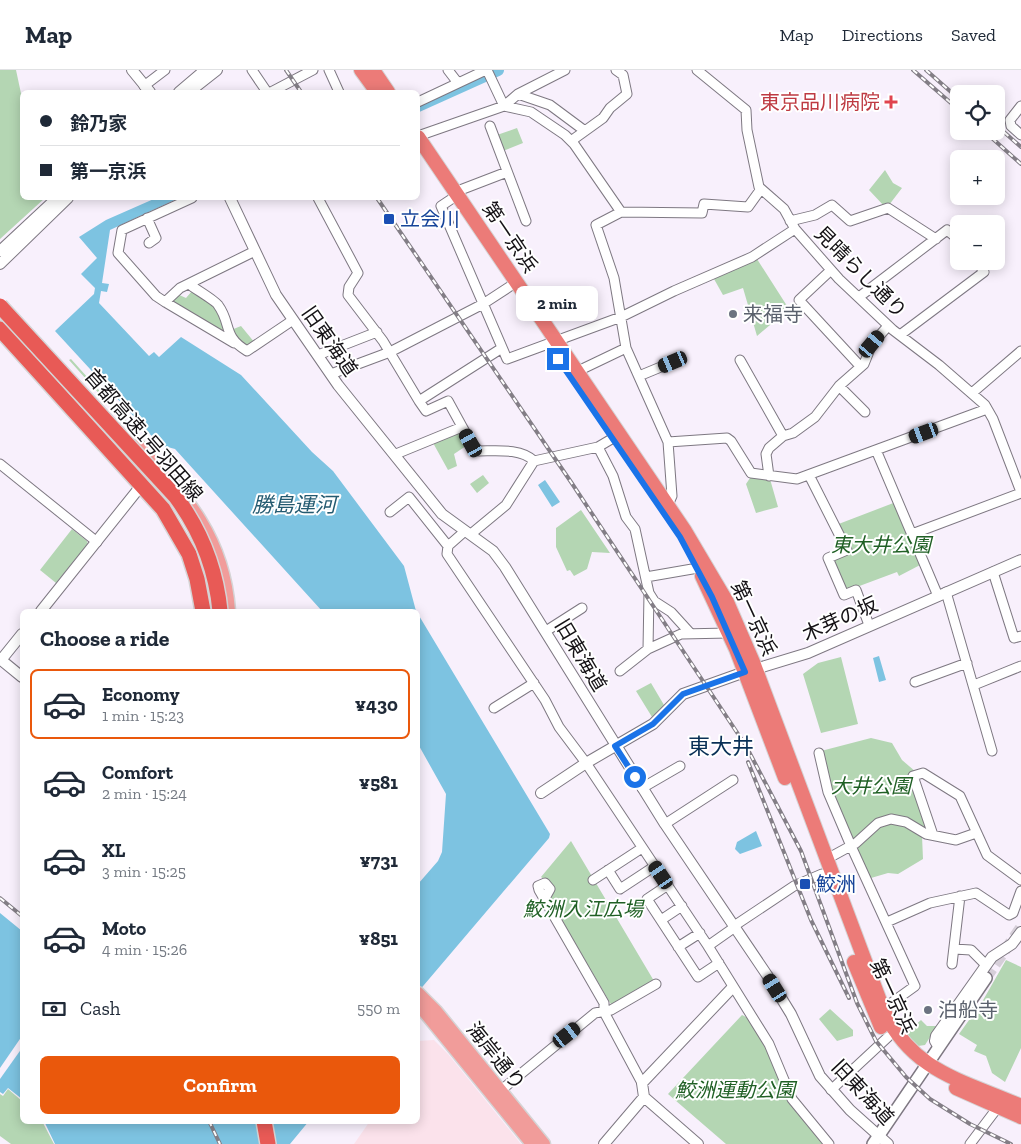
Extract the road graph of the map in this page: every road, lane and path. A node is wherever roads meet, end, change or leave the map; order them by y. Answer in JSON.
{"nodes":[{"id":1,"x":132,"y":70,"type":"edge"},
{"id":2,"x":165,"y":70,"type":"edge"},
{"id":3,"x":205,"y":70,"type":"edge"},
{"id":4,"x":217,"y":70,"type":"edge"},
{"id":5,"x":252,"y":70,"type":"edge"},
{"id":6,"x":313,"y":70,"type":"edge"},
{"id":7,"x":329,"y":70,"type":"edge"},
{"id":8,"x":361,"y":70,"type":"edge"},
{"id":9,"x":373,"y":70,"type":"edge"},
{"id":10,"x":448,"y":70,"type":"edge"},
{"id":11,"x":565,"y":70,"type":"edge"},
{"id":12,"x":616,"y":70,"type":"edge"},
{"id":13,"x":697,"y":70,"type":"edge"},
{"id":14,"x":488,"y":73,"type":"edge"},
{"id":15,"x":458,"y":83,"type":"junction"},
{"id":16,"x":147,"y":89,"type":"edge"},
{"id":17,"x":181,"y":90,"type":"edge"},
{"id":18,"x":192,"y":90,"type":"edge"},
{"id":19,"x":267,"y":90,"type":"edge"},
{"id":20,"x":273,"y":90,"type":"edge"},
{"id":21,"x":338,"y":90,"type":"edge"},
{"id":22,"x":376,"y":90,"type":"edge"},
{"id":23,"x":387,"y":90,"type":"edge"},
{"id":24,"x":518,"y":94,"type":"junction"},
{"id":25,"x":420,"y":101,"type":"edge"},
{"id":26,"x":504,"y":106,"type":"junction"},
{"id":27,"x":1021,"y":106,"type":"edge"},
{"id":28,"x":490,"y":126,"type":"dead end"},
{"id":29,"x":585,"y":132,"type":"junction"},
{"id":30,"x":1021,"y":134,"type":"edge"},
{"id":31,"x":420,"y":136,"type":"edge"},
{"id":32,"x":420,"y":140,"type":"edge"},
{"id":33,"x":571,"y":141,"type":"junction"},
{"id":34,"x":420,"y":155,"type":"edge"},
{"id":35,"x":508,"y":172,"type":"junction"},
{"id":36,"x":761,"y":189,"type":"junction"},
{"id":37,"x":452,"y":196,"type":"junction"},
{"id":38,"x":55,"y":200,"type":"edge"},
{"id":39,"x":66,"y":200,"type":"edge"},
{"id":40,"x":188,"y":200,"type":"edge"},
{"id":41,"x":231,"y":200,"type":"edge"},
{"id":42,"x":319,"y":200,"type":"edge"},
{"id":43,"x":621,"y":212,"type":"junction"},
{"id":44,"x":147,"y":218,"type":"junction"},
{"id":45,"x":526,"y":221,"type":"dead end"},
{"id":46,"x":792,"y":225,"type":"junction"},
{"id":47,"x":950,"y":232,"type":"edge"},
{"id":48,"x":936,"y":239,"type":"junction"},
{"id":49,"x":149,"y":243,"type":"dead end"},
{"id":50,"x":0,"y":251,"type":"edge"},
{"id":51,"x":255,"y":251,"type":"junction"},
{"id":52,"x":0,"y":264,"type":"edge"},
{"id":53,"x":830,"y":270,"type":"junction"},
{"id":54,"x":983,"y":270,"type":"edge"},
{"id":55,"x":189,"y":284,"type":"junction"},
{"id":56,"x":510,"y":287,"type":"junction"},
{"id":57,"x":859,"y":297,"type":"junction"},
{"id":58,"x":0,"y":298,"type":"edge"},
{"id":59,"x":165,"y":302,"type":"junction"},
{"id":60,"x":483,"y":304,"type":"junction"},
{"id":61,"x":0,"y":306,"type":"edge"},
{"id":62,"x":0,"y":316,"type":"edge"},
{"id":63,"x":621,"y":317,"type":"junction"},
{"id":64,"x":293,"y":320,"type":"junction"},
{"id":65,"x":888,"y":326,"type":"junction"},
{"id":66,"x":0,"y":329,"type":"edge"},
{"id":67,"x":377,"y":332,"type":"junction"},
{"id":68,"x":0,"y":335,"type":"edge"},
{"id":69,"x":900,"y":336,"type":"junction"},
{"id":70,"x":552,"y":341,"type":"junction"},
{"id":71,"x":234,"y":343,"type":"junction"},
{"id":72,"x":502,"y":348,"type":"junction"},
{"id":73,"x":626,"y":348,"type":"junction"},
{"id":74,"x":1021,"y":351,"type":"edge"},
{"id":75,"x":390,"y":352,"type":"junction"},
{"id":76,"x":318,"y":355,"type":"junction"},
{"id":77,"x":680,"y":359,"type":"dead end"},
{"id":78,"x":740,"y":360,"type":"dead end"},
{"id":79,"x":860,"y":366,"type":"junction"},
{"id":80,"x":578,"y":371,"type":"junction"},
{"id":81,"x":331,"y":374,"type":"junction"},
{"id":82,"x":639,"y":376,"type":"junction"},
{"id":83,"x":839,"y":386,"type":"junction"},
{"id":84,"x":972,"y":393,"type":"junction"},
{"id":85,"x":419,"y":401,"type":"junction"},
{"id":86,"x":987,"y":410,"type":"junction"},
{"id":87,"x":865,"y":412,"type":"dead end"},
{"id":88,"x":462,"y":427,"type":"junction"},
{"id":89,"x":98,"y":435,"type":"junction"},
{"id":90,"x":616,"y":436,"type":"junction"},
{"id":91,"x":783,"y":436,"type":"junction"},
{"id":92,"x":668,"y":442,"type":"junction"},
{"id":93,"x":598,"y":446,"type":"junction"},
{"id":94,"x":876,"y":450,"type":"junction"},
{"id":95,"x":396,"y":454,"type":"junction"},
{"id":96,"x":534,"y":461,"type":"junction"},
{"id":97,"x":0,"y":464,"type":"edge"},
{"id":98,"x":160,"y":475,"type":"junction"},
{"id":99,"x":810,"y":475,"type":"junction"},
{"id":100,"x":769,"y":476,"type":"junction"},
{"id":101,"x":140,"y":487,"type":"junction"},
{"id":102,"x":1021,"y":492,"type":"edge"},
{"id":103,"x":429,"y":495,"type":"junction"},
{"id":104,"x":668,"y":505,"type":"junction"},
{"id":105,"x":416,"y":506,"type":"junction"},
{"id":106,"x":390,"y":512,"type":"dead end"},
{"id":107,"x":468,"y":532,"type":"junction"},
{"id":108,"x":912,"y":534,"type":"junction"},
{"id":109,"x":97,"y":542,"type":"junction"},
{"id":110,"x":448,"y":546,"type":"junction"},
{"id":111,"x":1021,"y":560,"type":"edge"},
{"id":112,"x":698,"y":568,"type":"junction"},
{"id":113,"x":993,"y":572,"type":"junction"},
{"id":114,"x":646,"y":577,"type":"junction"},
{"id":115,"x":649,"y":593,"type":"junction"},
{"id":116,"x":942,"y":594,"type":"junction"},
{"id":117,"x":582,"y":608,"type":"dead end"},
{"id":118,"x":43,"y":609,"type":"edge"},
{"id":119,"x":197,"y":609,"type":"edge"},
{"id":120,"x":203,"y":609,"type":"edge"},
{"id":121,"x":212,"y":609,"type":"edge"},
{"id":122,"x":220,"y":609,"type":"edge"},
{"id":123,"x":229,"y":609,"type":"edge"},
{"id":124,"x":869,"y":625,"type":"junction"},
{"id":125,"x":546,"y":631,"type":"junction"},
{"id":126,"x":729,"y":632,"type":"junction"},
{"id":127,"x":691,"y":634,"type":"junction"},
{"id":128,"x":20,"y":636,"type":"edge"},
{"id":129,"x":1021,"y":636,"type":"edge"},
{"id":130,"x":648,"y":649,"type":"junction"},
{"id":131,"x":1,"y":660,"type":"edge"},
{"id":132,"x":967,"y":663,"type":"junction"},
{"id":133,"x":1021,"y":666,"type":"edge"},
{"id":134,"x":620,"y":671,"type":"dead end"},
{"id":135,"x":750,"y":671,"type":"junction"},
{"id":136,"x":20,"y":675,"type":"edge"},
{"id":137,"x":915,"y":682,"type":"dead end"},
{"id":138,"x":534,"y":684,"type":"junction"},
{"id":139,"x":974,"y":685,"type":"junction"},
{"id":140,"x":494,"y":708,"type":"dead end"},
{"id":141,"x":615,"y":746,"type":"junction"},
{"id":142,"x":992,"y":751,"type":"dead end"},
{"id":143,"x":819,"y":753,"type":"dead end"},
{"id":144,"x":586,"y":763,"type":"junction"},
{"id":145,"x":680,"y":766,"type":"dead end"},
{"id":146,"x":733,"y":780,"type":"dead end"},
{"id":147,"x":642,"y":788,"type":"junction"},
{"id":148,"x":541,"y":793,"type":"dead end"},
{"id":149,"x":665,"y":824,"type":"junction"},
{"id":150,"x":976,"y":832,"type":"junction"},
{"id":151,"x":932,"y":835,"type":"junction"},
{"id":152,"x":851,"y":846,"type":"junction"},
{"id":153,"x":642,"y":848,"type":"junction"},
{"id":154,"x":825,"y":860,"type":"junction"},
{"id":155,"x":655,"y":866,"type":"junction"},
{"id":156,"x":608,"y":870,"type":"junction"},
{"id":157,"x":822,"y":874,"type":"junction"},
{"id":158,"x":594,"y":880,"type":"dead end"},
{"id":159,"x":1021,"y":880,"type":"edge"},
{"id":160,"x":668,"y":885,"type":"junction"},
{"id":161,"x":1021,"y":891,"type":"edge"},
{"id":162,"x":960,"y":896,"type":"junction"},
{"id":163,"x":545,"y":898,"type":"dead end"},
{"id":164,"x":682,"y":906,"type":"junction"},
{"id":165,"x":661,"y":920,"type":"junction"},
{"id":166,"x":887,"y":922,"type":"junction"},
{"id":167,"x":734,"y":927,"type":"junction"},
{"id":168,"x":1021,"y":932,"type":"edge"},
{"id":169,"x":700,"y":933,"type":"junction"},
{"id":170,"x":708,"y":946,"type":"junction"},
{"id":171,"x":678,"y":947,"type":"junction"},
{"id":172,"x":954,"y":949,"type":"junction"},
{"id":173,"x":719,"y":963,"type":"junction"},
{"id":174,"x":952,"y":964,"type":"dead end"},
{"id":175,"x":986,"y":965,"type":"junction"},
{"id":176,"x":986,"y":978,"type":"tunnel mouth"},
{"id":177,"x":656,"y":984,"type":"dead end"},
{"id":178,"x":732,"y":988,"type":"junction"},
{"id":179,"x":421,"y":1001,"type":"edge"},
{"id":180,"x":883,"y":1008,"type":"junction"},
{"id":181,"x":604,"y":1012,"type":"junction"},
{"id":182,"x":888,"y":1038,"type":"junction"},
{"id":183,"x":938,"y":1046,"type":"junction"},
{"id":184,"x":924,"y":1068,"type":"junction"},
{"id":185,"x":642,"y":1083,"type":"junction"},
{"id":186,"x":831,"y":1090,"type":"junction"},
{"id":187,"x":500,"y":1091,"type":"junction"},
{"id":188,"x":644,"y":1097,"type":"junction"},
{"id":189,"x":1021,"y":1106,"type":"edge"},
{"id":190,"x":998,"y":1107,"type":"junction"},
{"id":191,"x":1021,"y":1117,"type":"edge"},
{"id":192,"x":265,"y":1124,"type":"edge"},
{"id":193,"x":272,"y":1124,"type":"edge"},
{"id":194,"x":876,"y":1140,"type":"edge"},
{"id":195,"x":606,"y":1143,"type":"edge"},
{"id":196,"x":268,"y":1144,"type":"edge"},
{"id":197,"x":275,"y":1144,"type":"edge"},
{"id":198,"x":532,"y":1144,"type":"edge"},
{"id":199,"x":544,"y":1144,"type":"edge"},
{"id":200,"x":698,"y":1144,"type":"edge"},
{"id":201,"x":828,"y":1144,"type":"edge"},
{"id":202,"x":888,"y":1144,"type":"edge"},
{"id":203,"x":970,"y":1144,"type":"edge"}],
"edges":[{"from":1,"to":16,"type":"street"},
{"from":2,"to":16,"type":"street"},
{"from":3,"to":17,"type":"street"},
{"from":4,"to":18,"type":"street"},
{"from":5,"to":19,"type":"street"},
{"from":6,"to":20,"type":"street"},
{"from":7,"to":21,"type":"street"},
{"from":8,"to":22,"type":"highway"},
{"from":9,"to":23,"type":"highway"},
{"from":10,"to":15,"type":"street"},
{"from":11,"to":24,"type":"street"},
{"from":12,"to":29,"type":"street"},
{"from":13,"to":36,"type":"street"},
{"from":14,"to":15,"type":"street"},
{"from":14,"to":26,"type":"street"},
{"from":15,"to":25,"type":"street"},
{"from":24,"to":26,"type":"street"},
{"from":24,"to":29,"type":"street"},
{"from":26,"to":31,"type":"street"},
{"from":26,"to":33,"type":"street"},
{"from":27,"to":30,"type":"street"},
{"from":28,"to":35,"type":"street"},
{"from":29,"to":33,"type":"street"},
{"from":32,"to":37,"type":"highway","name":"第一京浜"},
{"from":33,"to":43,"type":"street"},
{"from":34,"to":37,"type":"highway","name":"第一京浜"},
{"from":35,"to":37,"type":"street"},
{"from":35,"to":45,"type":"street"},
{"from":36,"to":43,"type":"street"},
{"from":36,"to":46,"type":"street","name":"見晴らし通り"},
{"from":37,"to":56,"type":"highway","name":"第一京浜"},
{"from":37,"to":60,"type":"street"},
{"from":37,"to":70,"type":"highway","name":"第一京浜"},
{"from":38,"to":50,"type":"street"},
{"from":39,"to":52,"type":"street"},
{"from":40,"to":44,"type":"street"},
{"from":41,"to":51,"type":"street","name":"旧東海道"},
{"from":42,"to":67,"type":"street"},
{"from":43,"to":63,"type":"street"},
{"from":44,"to":49,"type":"street"},
{"from":44,"to":59,"type":"street"},
{"from":46,"to":48,"type":"street"},
{"from":46,"to":53,"type":"street","name":"見晴らし通り"},
{"from":46,"to":63,"type":"street"},
{"from":47,"to":48,"type":"street"},
{"from":48,"to":57,"type":"street"},
{"from":51,"to":55,"type":"street"},
{"from":51,"to":64,"type":"street","name":"旧東海道"},
{"from":53,"to":57,"type":"street","name":"見晴らし通り"},
{"from":53,"to":79,"type":"street"},
{"from":54,"to":69,"type":"street"},
{"from":55,"to":59,"type":"street"},
{"from":55,"to":71,"type":"street"},
{"from":56,"to":60,"type":"street"},
{"from":56,"to":70,"type":"highway","name":"第一京浜"},
{"from":57,"to":65,"type":"street","name":"見晴らし通り"},
{"from":58,"to":98,"type":"main road"},
{"from":59,"to":71,"type":"street"},
{"from":60,"to":72,"type":"street"},
{"from":60,"to":75,"type":"street"},
{"from":61,"to":122,"type":"highway","name":"首都高速1号羽田線","bridge":true},
{"from":62,"to":98,"type":"highway","bridge":true},
{"from":63,"to":70,"type":"street"},
{"from":63,"to":73,"type":"street"},
{"from":64,"to":71,"type":"street"},
{"from":64,"to":76,"type":"street","name":"旧東海道"},
{"from":65,"to":69,"type":"street","name":"見晴らし通り"},
{"from":65,"to":79,"type":"street"},
{"from":66,"to":89,"type":"highway","name":"首都高速1号羽田線"},
{"from":67,"to":75,"type":"street"},
{"from":67,"to":76,"type":"street"},
{"from":68,"to":101,"type":"main road"},
{"from":69,"to":84,"type":"street","name":"見晴らし通り"},
{"from":70,"to":72,"type":"street"},
{"from":70,"to":80,"type":"highway","name":"第一京浜"},
{"from":70,"to":90,"type":"highway","name":"第一京浜"},
{"from":72,"to":85,"type":"street"},
{"from":73,"to":80,"type":"street"},
{"from":73,"to":82,"type":"street"},
{"from":74,"to":84,"type":"street"},
{"from":75,"to":81,"type":"street"},
{"from":75,"to":85,"type":"street"},
{"from":76,"to":81,"type":"street","name":"旧東海道"},
{"from":77,"to":82,"type":"street"},
{"from":78,"to":91,"type":"street"},
{"from":79,"to":83,"type":"street"},
{"from":80,"to":90,"type":"highway","name":"第一京浜"},
{"from":81,"to":95,"type":"street","name":"旧東海道"},
{"from":82,"to":92,"type":"street"},
{"from":83,"to":87,"type":"street"},
{"from":83,"to":91,"type":"street"},
{"from":84,"to":86,"type":"street","name":"見晴らし通り"},
{"from":85,"to":88,"type":"street"},
{"from":86,"to":94,"type":"street"},
{"from":86,"to":102,"type":"street","name":"見晴らし通り"},
{"from":88,"to":95,"type":"street"},
{"from":88,"to":96,"type":"street"},
{"from":89,"to":120,"type":"highway","name":"首都高速1号羽田線"},
{"from":89,"to":121,"type":"highway"},
{"from":90,"to":93,"type":"street"},
{"from":90,"to":104,"type":"highway","name":"第一京浜"},
{"from":90,"to":112,"type":"highway","name":"第一京浜"},
{"from":91,"to":100,"type":"street"},
{"from":92,"to":100,"type":"street"},
{"from":92,"to":104,"type":"street"},
{"from":93,"to":96,"type":"street"},
{"from":93,"to":114,"type":"street"},
{"from":94,"to":99,"type":"street"},
{"from":94,"to":108,"type":"street"},
{"from":95,"to":103,"type":"street","name":"旧東海道"},
{"from":96,"to":107,"type":"street"},
{"from":97,"to":109,"type":"street"},
{"from":98,"to":123,"type":"main road"},
{"from":99,"to":100,"type":"street"},
{"from":99,"to":124,"type":"street"},
{"from":101,"to":109,"type":"street"},
{"from":101,"to":119,"type":"main road"},
{"from":102,"to":108,"type":"street"},
{"from":103,"to":105,"type":"street"},
{"from":103,"to":107,"type":"street","name":"旧東海道"},
{"from":104,"to":135,"type":"highway","name":"第一京浜"},
{"from":105,"to":106,"type":"street"},
{"from":105,"to":110,"type":"street"},
{"from":107,"to":110,"type":"street"},
{"from":107,"to":125,"type":"street","name":"旧東海道"},
{"from":108,"to":116,"type":"street"},
{"from":109,"to":118,"type":"street"},
{"from":110,"to":138,"type":"street"},
{"from":111,"to":113,"type":"street","name":"木芽の坂"},
{"from":112,"to":114,"type":"street"},
{"from":112,"to":126,"type":"highway","name":"第一京浜"},
{"from":113,"to":116,"type":"street","name":"木芽の坂"},
{"from":113,"to":129,"type":"street"},
{"from":114,"to":115,"type":"street"},
{"from":115,"to":127,"type":"street"},
{"from":115,"to":130,"type":"street"},
{"from":116,"to":124,"type":"street","name":"木芽の坂"},
{"from":116,"to":132,"type":"street"},
{"from":117,"to":125,"type":"street"},
{"from":124,"to":135,"type":"street","name":"木芽の坂"},
{"from":125,"to":141,"type":"street","name":"旧東海道"},
{"from":126,"to":127,"type":"street"},
{"from":126,"to":135,"type":"highway","name":"第一京浜"},
{"from":127,"to":130,"type":"street"},
{"from":128,"to":131,"type":"street"},
{"from":130,"to":134,"type":"street"},
{"from":131,"to":136,"type":"street"},
{"from":132,"to":137,"type":"street"},
{"from":132,"to":139,"type":"street"},
{"from":133,"to":139,"type":"street"},
{"from":135,"to":141,"type":"street","name":"木芽の坂"},
{"from":135,"to":154,"type":"highway","name":"第一京浜"},
{"from":135,"to":157,"type":"highway","name":"第一京浜"},
{"from":138,"to":140,"type":"street"},
{"from":138,"to":144,"type":"street"},
{"from":139,"to":142,"type":"street"},
{"from":141,"to":144,"type":"street","name":"木芽の坂"},
{"from":141,"to":147,"type":"street","name":"旧東海道"},
{"from":143,"to":152,"type":"street"},
{"from":144,"to":148,"type":"street","name":"木芽の坂"},
{"from":144,"to":153,"type":"street"},
{"from":145,"to":147,"type":"street"},
{"from":146,"to":149,"type":"street"},
{"from":147,"to":149,"type":"street","name":"旧東海道"},
{"from":149,"to":167,"type":"street","name":"旧東海道"},
{"from":150,"to":151,"type":"street"},
{"from":150,"to":151,"type":"street"},
{"from":150,"to":159,"type":"street"},
{"from":151,"to":152,"type":"street"},
{"from":152,"to":154,"type":"street"},
{"from":152,"to":166,"type":"street"},
{"from":153,"to":155,"type":"street"},
{"from":153,"to":156,"type":"street"},
{"from":154,"to":180,"type":"highway","name":"第一京浜"},
{"from":155,"to":156,"type":"street"},
{"from":155,"to":160,"type":"street"},
{"from":156,"to":158,"type":"street"},
{"from":157,"to":167,"type":"street"},
{"from":157,"to":182,"type":"highway","name":"第一京浜"},
{"from":160,"to":164,"type":"street"},
{"from":160,"to":165,"type":"street"},
{"from":161,"to":162,"type":"street"},
{"from":162,"to":166,"type":"street"},
{"from":162,"to":172,"type":"street"},
{"from":163,"to":181,"type":"street"},
{"from":164,"to":165,"type":"street"},
{"from":164,"to":169,"type":"street"},
{"from":165,"to":171,"type":"street"},
{"from":166,"to":180,"type":"street"},
{"from":167,"to":170,"type":"street"},
{"from":167,"to":186,"type":"street","name":"旧東海道"},
{"from":168,"to":175,"type":"street"},
{"from":169,"to":170,"type":"street"},
{"from":169,"to":171,"type":"street"},
{"from":170,"to":173,"type":"street"},
{"from":171,"to":173,"type":"street"},
{"from":172,"to":174,"type":"street"},
{"from":172,"to":175,"type":"street"},
{"from":173,"to":178,"type":"street"},
{"from":175,"to":183,"type":"street"},
{"from":176,"to":183,"type":"main road"},
{"from":177,"to":181,"type":"street"},
{"from":178,"to":185,"type":"street"},
{"from":178,"to":201,"type":"street"},
{"from":179,"to":187,"type":"main road","name":"海岸通り"},
{"from":179,"to":198,"type":"main road","name":"海岸通り"},
{"from":180,"to":184,"type":"highway","name":"第一京浜"},
{"from":181,"to":185,"type":"street"},
{"from":181,"to":187,"type":"street"},
{"from":182,"to":184,"type":"highway","name":"第一京浜"},
{"from":182,"to":186,"type":"street"},
{"from":183,"to":184,"type":"main road"},
{"from":184,"to":189,"type":"highway","name":"第一京浜"},
{"from":184,"to":190,"type":"highway","name":"第一京浜"},
{"from":184,"to":194,"type":"main road"},
{"from":185,"to":188,"type":"street"},
{"from":186,"to":194,"type":"street","name":"旧東海道"},
{"from":187,"to":199,"type":"main road","name":"海岸通り"},
{"from":188,"to":195,"type":"street"},
{"from":188,"to":200,"type":"street"},
{"from":190,"to":191,"type":"highway","name":"第一京浜"},
{"from":190,"to":203,"type":"street"},
{"from":192,"to":196,"type":"highway"},
{"from":193,"to":197,"type":"highway"},
{"from":194,"to":202,"type":"street","name":"旧東海道"}]}
